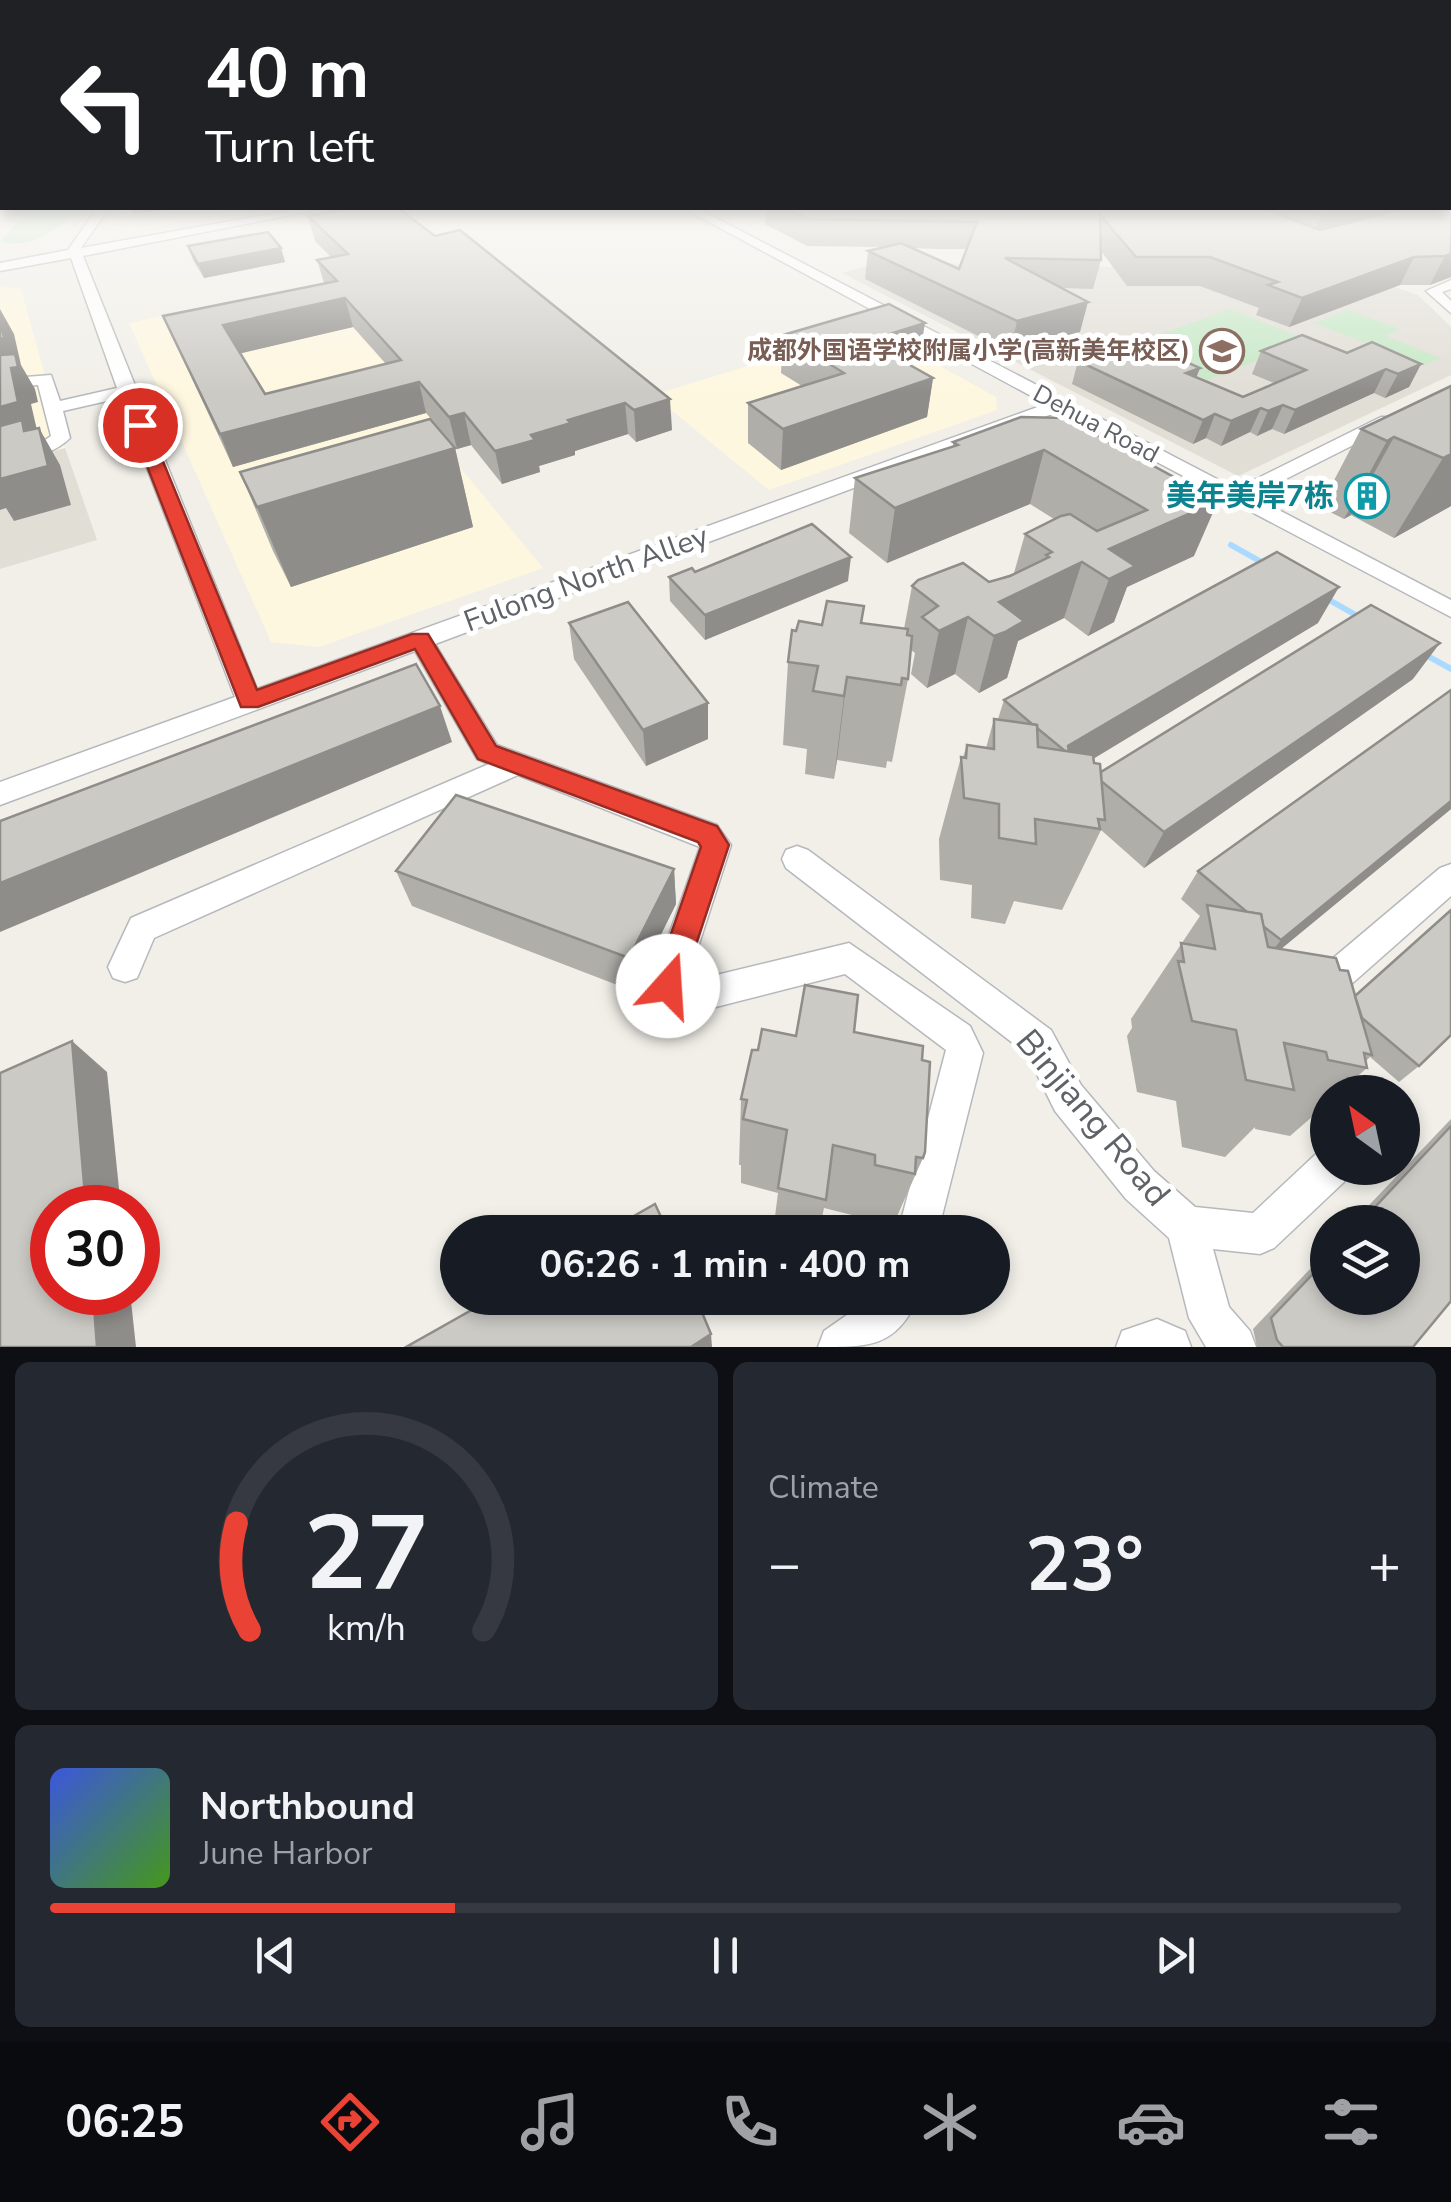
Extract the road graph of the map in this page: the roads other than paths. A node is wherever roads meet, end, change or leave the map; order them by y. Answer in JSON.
{"nodes":[{"id":1,"x":81,"y":268,"type":"edge"},
{"id":2,"x":801,"y":268,"type":"edge"},
{"id":3,"x":1451,"y":284,"type":"edge"},
{"id":4,"x":1451,"y":308,"type":"edge"},
{"id":5,"x":0,"y":384,"type":"edge"},
{"id":6,"x":126,"y":391,"type":"junction"},
{"id":7,"x":1059,"y":405,"type":"junction"},
{"id":8,"x":54,"y":408,"type":"junction"},
{"id":9,"x":1402,"y":414,"type":"edge"},
{"id":10,"x":0,"y":459,"type":"edge"},
{"id":11,"x":1235,"y":497,"type":"junction"},
{"id":12,"x":1451,"y":610,"type":"edge"},
{"id":13,"x":420,"y":640,"type":"junction"},
{"id":14,"x":250,"y":701,"type":"junction"},
{"id":15,"x":496,"y":765,"type":"junction"},
{"id":16,"x":0,"y":794,"type":"edge"},
{"id":17,"x":797,"y":859,"type":"dead end"},
{"id":18,"x":1450,"y":881,"type":"edge"},
{"id":19,"x":125,"y":967,"type":"dead end"},
{"id":20,"x":1311,"y":1020,"type":"edge"},
{"id":21,"x":1312,"y":1185,"type":"edge"},
{"id":22,"x":922,"y":1215,"type":"edge"},
{"id":23,"x":1186,"y":1226,"type":"junction"},
{"id":24,"x":884,"y":1315,"type":"edge"},
{"id":25,"x":840,"y":1347,"type":"edge"},
{"id":26,"x":1138,"y":1347,"type":"edge"},
{"id":27,"x":1168,"y":1347,"type":"edge"},
{"id":28,"x":1234,"y":1347,"type":"edge"}],
"edges":[{"from":1,"to":6,"type":"street"},
{"from":2,"to":7,"type":"street","name":"Dehua Road"},
{"from":3,"to":4,"type":"street"},
{"from":5,"to":8,"type":"street"},
{"from":6,"to":8,"type":"street"},
{"from":6,"to":14,"type":"street"},
{"from":7,"to":11,"type":"street","name":"Dehua Road"},
{"from":7,"to":13,"type":"street","name":"Fulong North Alley"},
{"from":8,"to":10,"type":"street"},
{"from":9,"to":11,"type":"street"},
{"from":11,"to":12,"type":"street","name":"Dehua Road"},
{"from":13,"to":14,"type":"street","name":"Fulong North Alley"},
{"from":13,"to":15,"type":"street"},
{"from":14,"to":16,"type":"street","name":"Fulong North Alley"},
{"from":15,"to":19,"type":"street"},
{"from":15,"to":22,"type":"street"},
{"from":17,"to":23,"type":"street","name":"Binjiang Road"},
{"from":18,"to":20,"type":"street"},
{"from":21,"to":23,"type":"street"},
{"from":23,"to":28,"type":"street","name":"Binjiang Road"},
{"from":24,"to":25,"type":"street"},
{"from":26,"to":27,"type":"street"}]}
